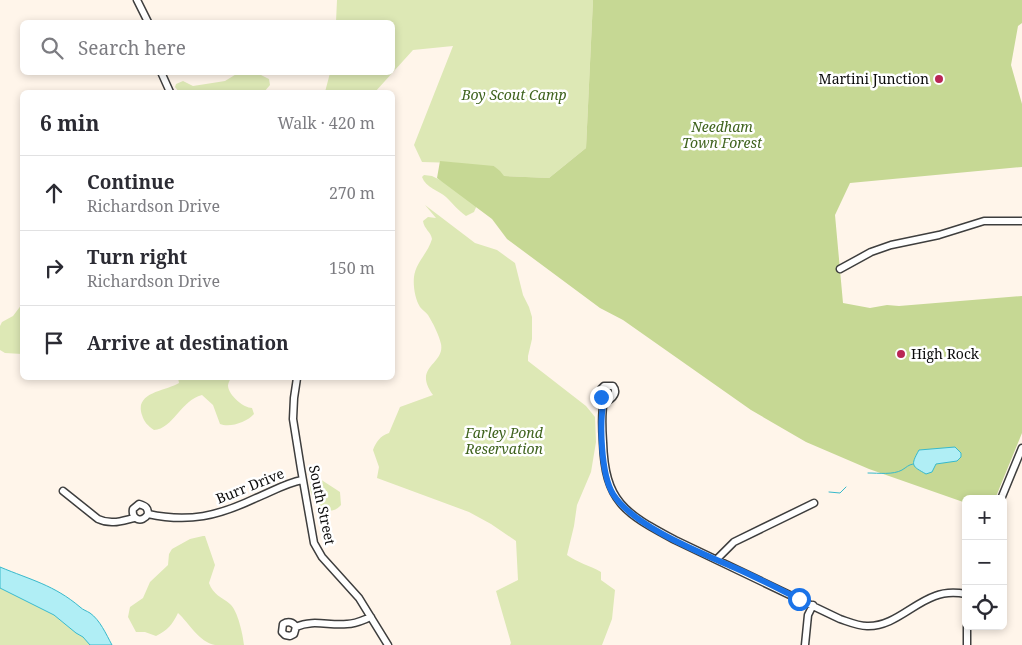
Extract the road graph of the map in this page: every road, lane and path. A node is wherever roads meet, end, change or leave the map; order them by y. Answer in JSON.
{"nodes":[{"id":1,"x":137,"y":0,"type":"edge"},
{"id":2,"x":147,"y":20,"type":"edge"},
{"id":3,"x":162,"y":75,"type":"edge"},
{"id":4,"x":169,"y":90,"type":"edge"},
{"id":5,"x":1022,"y":221,"type":"edge"},
{"id":6,"x":840,"y":269,"type":"dead end"},
{"id":7,"x":298,"y":380,"type":"edge"},
{"id":8,"x":604,"y":400,"type":"dead end"},
{"id":9,"x":1021,"y":451,"type":"edge"},
{"id":10,"x":302,"y":480,"type":"junction"},
{"id":11,"x":63,"y":491,"type":"dead end"},
{"id":12,"x":1003,"y":495,"type":"edge"},
{"id":13,"x":814,"y":503,"type":"dead end"},
{"id":14,"x":148,"y":514,"type":"junction"},
{"id":15,"x":134,"y":518,"type":"junction"},
{"id":16,"x":716,"y":559,"type":"junction"},
{"id":17,"x":962,"y":594,"type":"edge"},
{"id":18,"x":813,"y":605,"type":"junction"},
{"id":19,"x":371,"y":617,"type":"junction"},
{"id":20,"x":296,"y":627,"type":"dead end"},
{"id":21,"x":967,"y":630,"type":"edge"},
{"id":22,"x":388,"y":645,"type":"edge"},
{"id":23,"x":805,"y":645,"type":"edge"},
{"id":24,"x":967,"y":645,"type":"edge"}],
"edges":[{"from":1,"to":2,"type":"street"},
{"from":3,"to":4,"type":"street"},
{"from":5,"to":6,"type":"street"},
{"from":7,"to":10,"type":"street","name":"South Street"},
{"from":8,"to":16,"type":"street"},
{"from":9,"to":12,"type":"street"},
{"from":10,"to":14,"type":"street","name":"Burr Drive"},
{"from":10,"to":19,"type":"street","name":"South Street"},
{"from":11,"to":15,"type":"street"},
{"from":13,"to":16,"type":"street"},
{"from":14,"to":15,"type":"street","name":"Burr Drive"},
{"from":14,"to":15,"type":"street","name":"Burr Drive"},
{"from":16,"to":18,"type":"street"},
{"from":17,"to":18,"type":"street"},
{"from":18,"to":23,"type":"street"},
{"from":19,"to":20,"type":"street"},
{"from":19,"to":22,"type":"street","name":"South Street"},
{"from":21,"to":24,"type":"street"}]}
